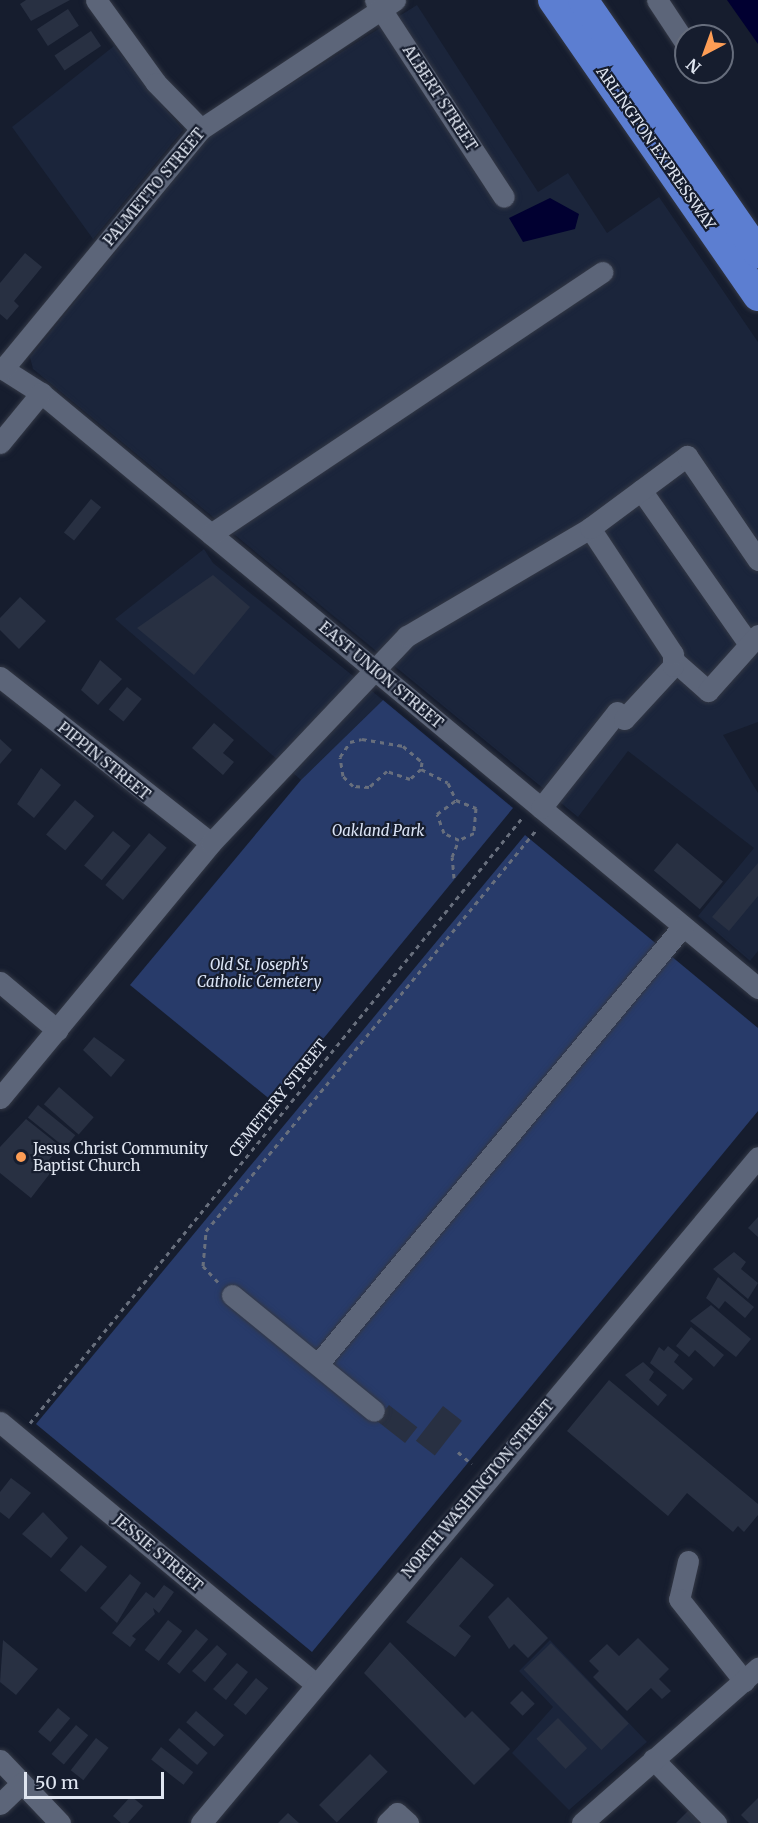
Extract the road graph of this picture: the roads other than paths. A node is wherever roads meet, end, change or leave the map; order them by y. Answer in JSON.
{"nodes":[{"id":1,"x":96,"y":0,"type":"edge"},
{"id":2,"x":553,"y":0,"type":"edge"},
{"id":3,"x":583,"y":0,"type":"edge"},
{"id":4,"x":657,"y":0,"type":"edge"},
{"id":5,"x":384,"y":3,"type":"edge"},
{"id":6,"x":674,"y":26,"type":"edge"},
{"id":7,"x":201,"y":129,"type":"junction"},
{"id":8,"x":657,"y":129,"type":"junction"},
{"id":9,"x":504,"y":197,"type":"dead end"},
{"id":10,"x":758,"y":254,"type":"edge"},
{"id":11,"x":603,"y":272,"type":"dead end"},
{"id":12,"x":758,"y":296,"type":"edge"},
{"id":13,"x":1,"y":368,"type":"edge"},
{"id":14,"x":41,"y":393,"type":"junction"},
{"id":15,"x":0,"y":443,"type":"edge"},
{"id":16,"x":641,"y":490,"type":"junction"},
{"id":17,"x":590,"y":528,"type":"junction"},
{"id":18,"x":211,"y":534,"type":"junction"},
{"id":19,"x":758,"y":560,"type":"edge"},
{"id":20,"x":754,"y":639,"type":"edge"},
{"id":21,"x":673,"y":660,"type":"junction"},
{"id":22,"x":374,"y":670,"type":"junction"},
{"id":23,"x":0,"y":677,"type":"edge"},
{"id":24,"x":541,"y":808,"type":"junction"},
{"id":25,"x":211,"y":843,"type":"junction"},
{"id":26,"x":683,"y":926,"type":"junction"},
{"id":27,"x":0,"y":982,"type":"edge"},
{"id":28,"x":758,"y":988,"type":"edge"},
{"id":29,"x":57,"y":1029,"type":"junction"},
{"id":30,"x":0,"y":1098,"type":"edge"},
{"id":31,"x":758,"y":1157,"type":"edge"},
{"id":32,"x":232,"y":1295,"type":"road end"},
{"id":33,"x":318,"y":1364,"type":"junction"},
{"id":34,"x":374,"y":1411,"type":"dead end"},
{"id":35,"x":0,"y":1422,"type":"edge"},
{"id":36,"x":688,"y":1561,"type":"dead end"},
{"id":37,"x":751,"y":1675,"type":"edge"},
{"id":38,"x":316,"y":1684,"type":"junction"},
{"id":39,"x":653,"y":1759,"type":"junction"},
{"id":40,"x":0,"y":1760,"type":"edge"},
{"id":41,"x":22,"y":1783,"type":"junction"},
{"id":42,"x":0,"y":1804,"type":"edge"},
{"id":43,"x":586,"y":1822,"type":"edge"},
{"id":44,"x":60,"y":1823,"type":"edge"},
{"id":45,"x":201,"y":1823,"type":"edge"},
{"id":46,"x":387,"y":1823,"type":"edge"},
{"id":47,"x":408,"y":1823,"type":"edge"},
{"id":48,"x":716,"y":1823,"type":"edge"}],
"edges":[{"from":1,"to":7,"type":"street"},
{"from":2,"to":8,"type":"highway","name":"ARLINGTON EXPRESSWAY"},
{"from":3,"to":8,"type":"highway","name":"ARLINGTON EXPRESSWAY"},
{"from":4,"to":6,"type":"street"},
{"from":5,"to":7,"type":"street","name":"PALMETTO STREET"},
{"from":5,"to":9,"type":"street","name":"ALBERT STREET"},
{"from":7,"to":13,"type":"street","name":"PALMETTO STREET"},
{"from":8,"to":10,"type":"highway","name":"ARLINGTON EXPRESSWAY"},
{"from":8,"to":12,"type":"highway","name":"ARLINGTON EXPRESSWAY"},
{"from":11,"to":18,"type":"street"},
{"from":13,"to":14,"type":"street","name":"EAST UNION STREET"},
{"from":14,"to":15,"type":"street"},
{"from":14,"to":18,"type":"street","name":"EAST UNION STREET"},
{"from":16,"to":17,"type":"street"},
{"from":16,"to":19,"type":"street"},
{"from":16,"to":20,"type":"street"},
{"from":17,"to":21,"type":"street"},
{"from":17,"to":22,"type":"street"},
{"from":18,"to":22,"type":"street","name":"EAST UNION STREET"},
{"from":20,"to":21,"type":"street"},
{"from":21,"to":24,"type":"street"},
{"from":22,"to":24,"type":"street","name":"EAST UNION STREET"},
{"from":22,"to":25,"type":"street"},
{"from":23,"to":25,"type":"street","name":"PIPPIN STREET"},
{"from":24,"to":26,"type":"street","name":"EAST UNION STREET"},
{"from":25,"to":29,"type":"street"},
{"from":26,"to":28,"type":"street","name":"EAST UNION STREET"},
{"from":26,"to":33,"type":"street"},
{"from":27,"to":29,"type":"street"},
{"from":29,"to":30,"type":"street"},
{"from":31,"to":38,"type":"street","name":"NORTH WASHINGTON STREET"},
{"from":32,"to":33,"type":"street"},
{"from":33,"to":34,"type":"street"},
{"from":35,"to":38,"type":"street","name":"JESSIE STREET"},
{"from":36,"to":37,"type":"street"},
{"from":37,"to":39,"type":"street"},
{"from":38,"to":45,"type":"street","name":"NORTH WASHINGTON STREET"},
{"from":39,"to":43,"type":"street"},
{"from":39,"to":48,"type":"street"},
{"from":40,"to":41,"type":"street"},
{"from":41,"to":42,"type":"street"},
{"from":41,"to":44,"type":"street"},
{"from":46,"to":47,"type":"street"}]}
